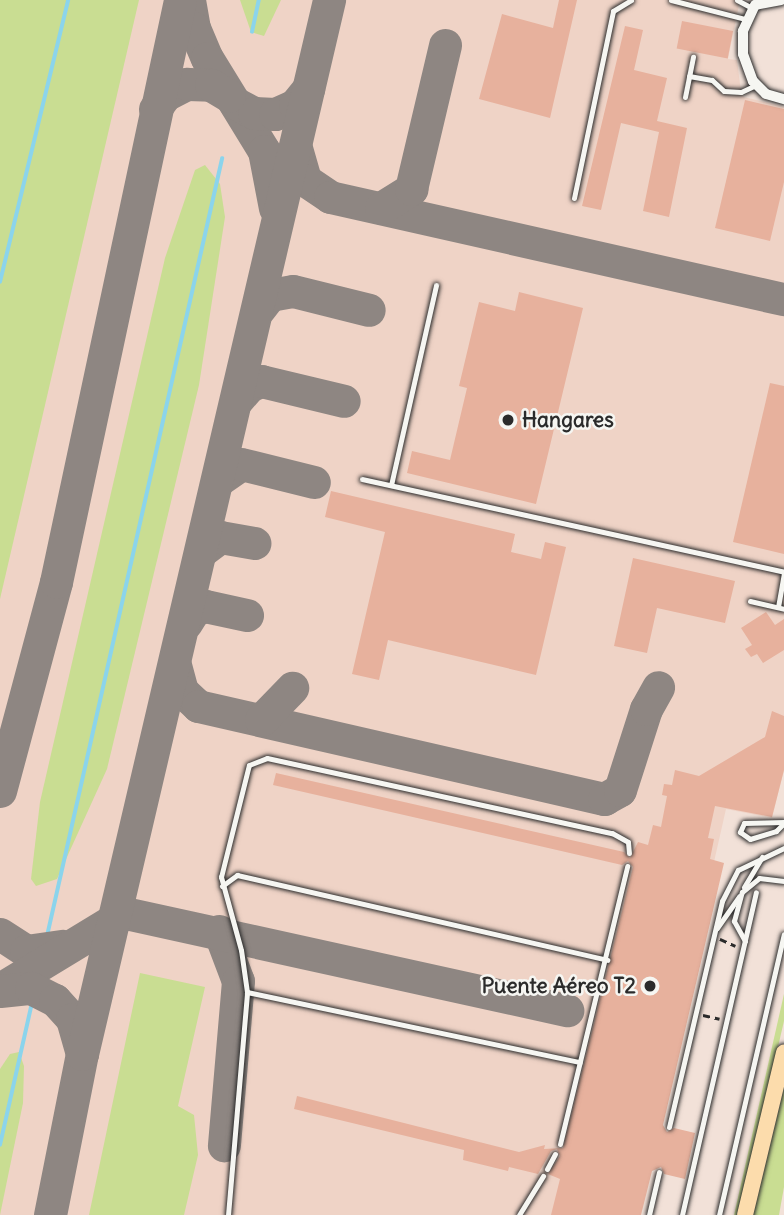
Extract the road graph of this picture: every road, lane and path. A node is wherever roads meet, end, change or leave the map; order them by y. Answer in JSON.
{"nodes":[{"id":1,"x":631,"y":0,"type":"edge"},
{"id":2,"x":671,"y":0,"type":"edge"},
{"id":3,"x":737,"y":0,"type":"edge"},
{"id":4,"x":781,"y":0,"type":"edge"},
{"id":5,"x":752,"y":8,"type":"junction"},
{"id":6,"x":745,"y":19,"type":"junction"},
{"id":7,"x":694,"y":57,"type":"dead end"},
{"id":8,"x":690,"y":76,"type":"junction"},
{"id":9,"x":756,"y":85,"type":"junction"},
{"id":10,"x":685,"y":97,"type":"dead end"},
{"id":11,"x":784,"y":99,"type":"edge"},
{"id":12,"x":574,"y":198,"type":"dead end"},
{"id":13,"x":436,"y":285,"type":"dead end"},
{"id":14,"x":362,"y":479,"type":"dead end"},
{"id":15,"x":391,"y":485,"type":"junction"},
{"id":16,"x":784,"y":573,"type":"edge"},
{"id":17,"x":750,"y":601,"type":"dead end"},
{"id":18,"x":781,"y":608,"type":"edge"},
{"id":19,"x":784,"y":823,"type":"edge"},
{"id":20,"x":784,"y":848,"type":"edge"},
{"id":21,"x":629,"y":853,"type":"dead end"},
{"id":22,"x":764,"y":854,"type":"junction"},
{"id":23,"x":627,"y":866,"type":"dead end"},
{"id":24,"x":784,"y":881,"type":"edge"},
{"id":25,"x":222,"y":886,"type":"junction"},
{"id":26,"x":742,"y":892,"type":"junction"},
{"id":27,"x":756,"y":892,"type":"dead end"},
{"id":28,"x":714,"y":934,"type":"junction"},
{"id":29,"x":784,"y":934,"type":"edge"},
{"id":30,"x":744,"y":945,"type":"junction"},
{"id":31,"x":607,"y":960,"type":"junction"},
{"id":32,"x":247,"y":992,"type":"junction"},
{"id":33,"x":696,"y":1013,"type":"junction"},
{"id":34,"x":727,"y":1020,"type":"junction"},
{"id":35,"x":784,"y":1053,"type":"edge"},
{"id":36,"x":580,"y":1062,"type":"junction"},
{"id":37,"x":669,"y":1126,"type":"dead end"},
{"id":38,"x":560,"y":1144,"type":"dead end"},
{"id":39,"x":555,"y":1154,"type":"dead end"},
{"id":40,"x":659,"y":1172,"type":"dead end"},
{"id":41,"x":228,"y":1215,"type":"edge"},
{"id":42,"x":519,"y":1215,"type":"edge"},
{"id":43,"x":649,"y":1215,"type":"edge"},
{"id":44,"x":682,"y":1215,"type":"edge"},
{"id":45,"x":719,"y":1215,"type":"edge"},
{"id":46,"x":745,"y":1215,"type":"edge"}],
"edges":[{"from":1,"to":12,"type":"lane"},
{"from":2,"to":6,"type":"lane"},
{"from":3,"to":5,"type":"lane"},
{"from":4,"to":5,"type":"street"},
{"from":5,"to":6,"type":"street"},
{"from":6,"to":9,"type":"street"},
{"from":7,"to":8,"type":"lane"},
{"from":8,"to":9,"type":"lane"},
{"from":8,"to":10,"type":"lane"},
{"from":9,"to":11,"type":"street"},
{"from":13,"to":15,"type":"lane"},
{"from":14,"to":15,"type":"lane"},
{"from":15,"to":16,"type":"lane"},
{"from":16,"to":18,"type":"lane"},
{"from":17,"to":18,"type":"lane"},
{"from":19,"to":19,"type":"lane"},
{"from":20,"to":22,"type":"lane"},
{"from":21,"to":25,"type":"lane"},
{"from":22,"to":26,"type":"lane"},
{"from":22,"to":28,"type":"lane"},
{"from":23,"to":31,"type":"lane"},
{"from":24,"to":26,"type":"lane"},
{"from":25,"to":31,"type":"lane"},
{"from":25,"to":32,"type":"lane"},
{"from":26,"to":28,"type":"lane"},
{"from":26,"to":30,"type":"lane"},
{"from":27,"to":30,"type":"lane"},
{"from":28,"to":30,"type":"path"},
{"from":28,"to":33,"type":"lane"},
{"from":29,"to":45,"type":"lane"},
{"from":30,"to":34,"type":"lane"},
{"from":31,"to":36,"type":"lane"},
{"from":32,"to":36,"type":"lane"},
{"from":32,"to":41,"type":"lane"},
{"from":33,"to":34,"type":"path"},
{"from":33,"to":37,"type":"lane"},
{"from":34,"to":44,"type":"lane"},
{"from":35,"to":46,"type":"main road"},
{"from":36,"to":38,"type":"lane"},
{"from":39,"to":42,"type":"lane"},
{"from":40,"to":43,"type":"lane"}]}
